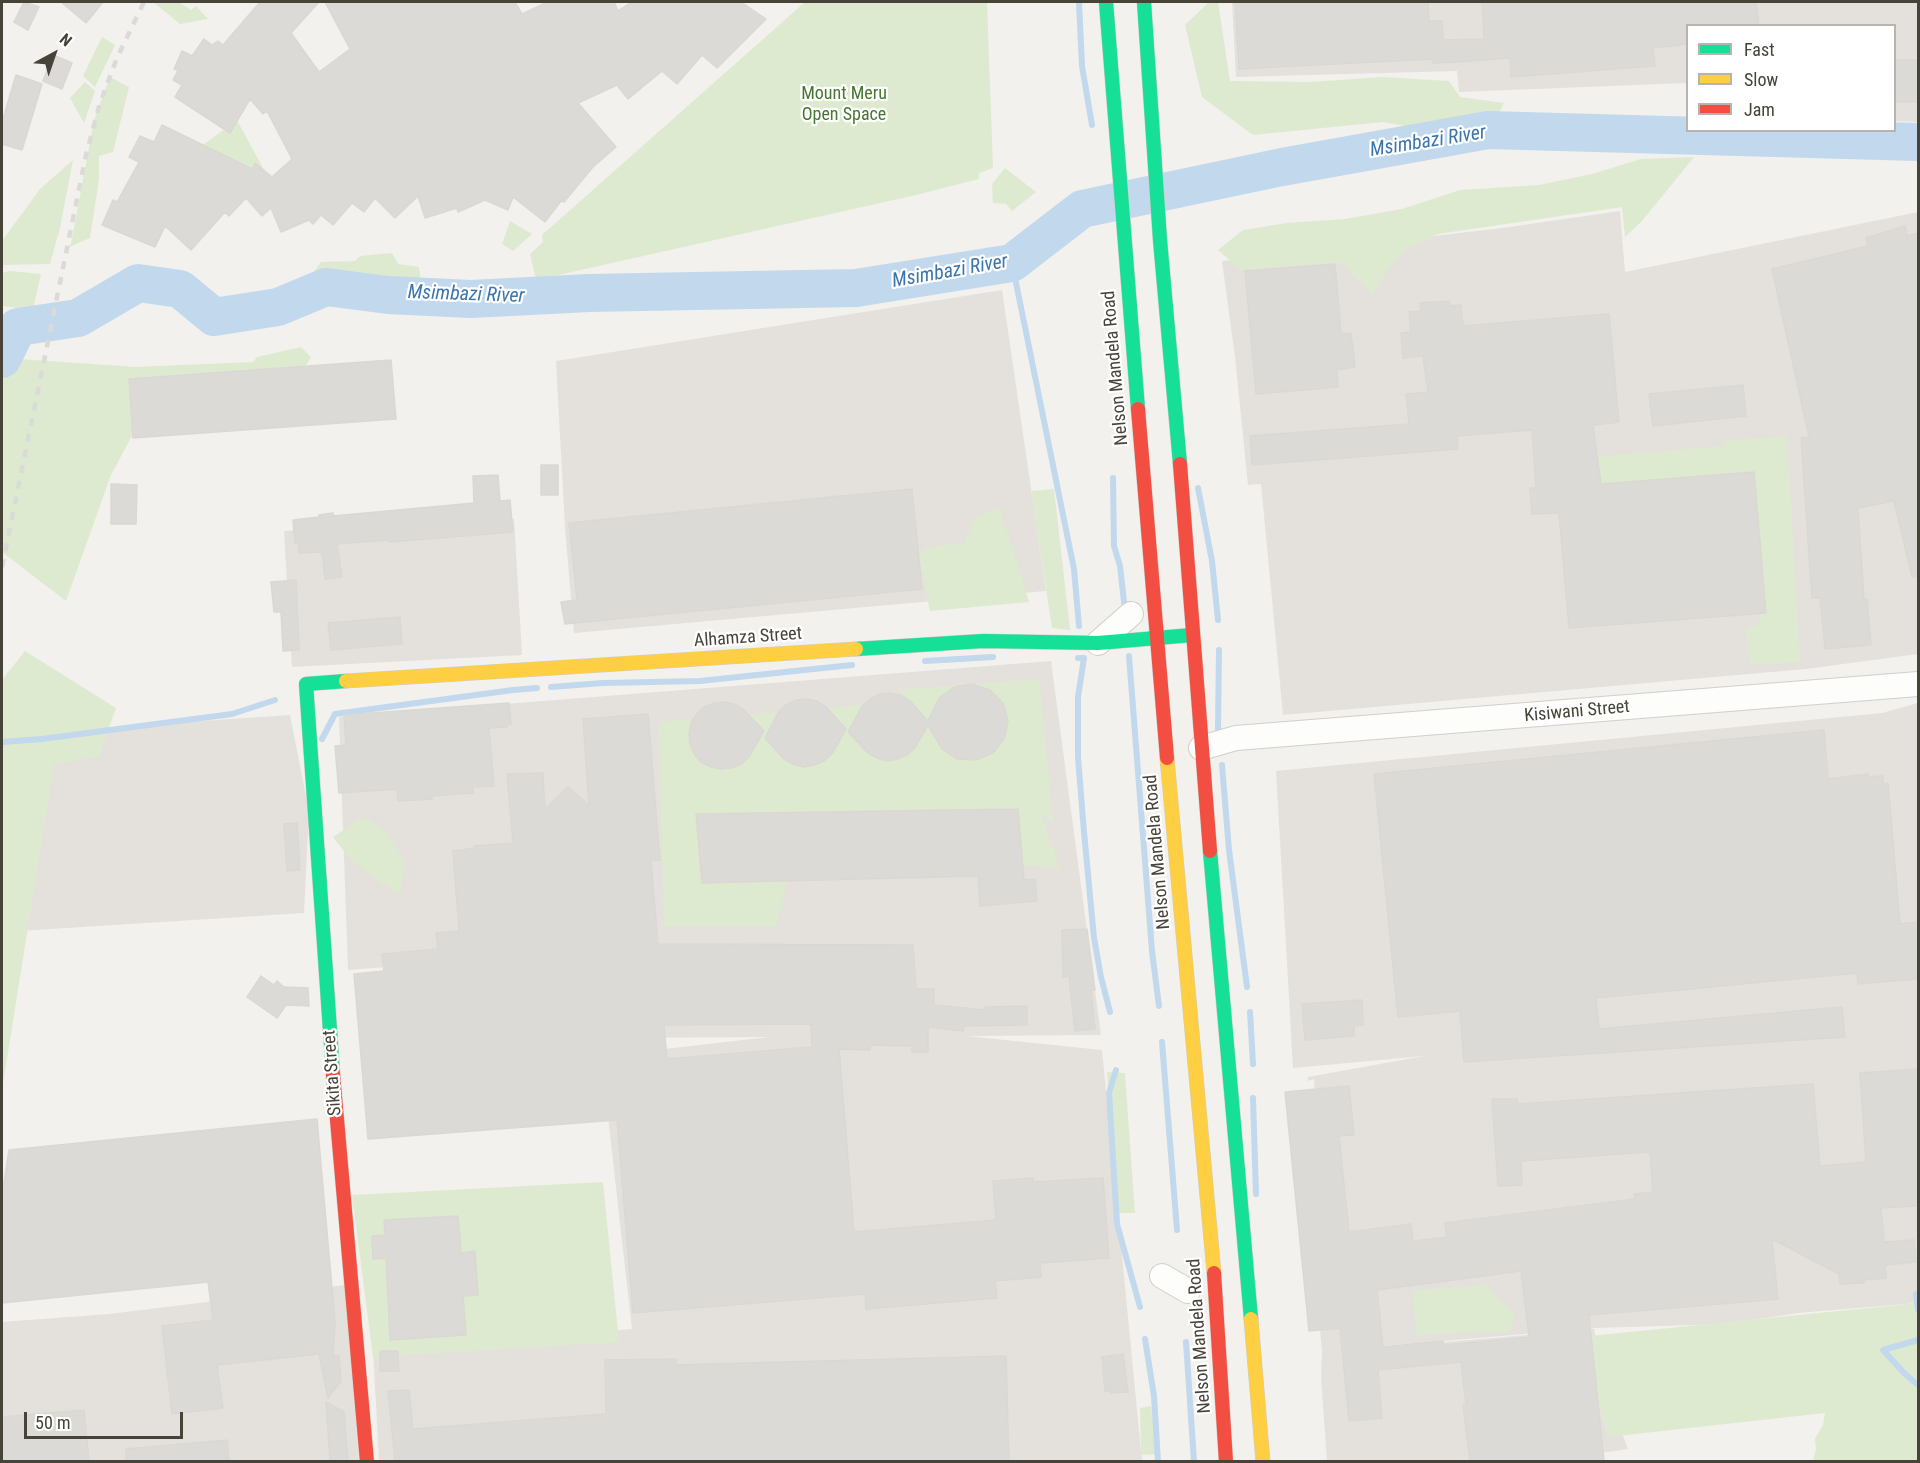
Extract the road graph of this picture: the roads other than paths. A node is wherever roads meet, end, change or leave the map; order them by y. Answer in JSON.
{"nodes":[{"id":1,"x":1106,"y":2,"type":"edge"},
{"id":2,"x":1144,"y":2,"type":"edge"},
{"id":3,"x":1131,"y":614,"type":"dead end"},
{"id":4,"x":1192,"y":635,"type":"junction"},
{"id":5,"x":1156,"y":637,"type":"junction"},
{"id":6,"x":1098,"y":643,"type":"junction"},
{"id":7,"x":306,"y":684,"type":"joint"},
{"id":8,"x":1918,"y":684,"type":"edge"},
{"id":9,"x":1201,"y":748,"type":"junction"},
{"id":10,"x":1162,"y":1276,"type":"dead end"},
{"id":11,"x":1188,"y":1291,"type":"dead end"},
{"id":12,"x":367,"y":1461,"type":"edge"},
{"id":13,"x":1226,"y":1461,"type":"edge"},
{"id":14,"x":1263,"y":1461,"type":"edge"}],
"edges":[{"from":1,"to":5,"type":"main road","name":"Nelson Mandela Road"},
{"from":2,"to":4,"type":"main road"},
{"from":3,"to":6,"type":"street"},
{"from":4,"to":5,"type":"main road","name":"Alhamza Street"},
{"from":4,"to":9,"type":"main road"},
{"from":5,"to":6,"type":"main road","name":"Alhamza Street"},
{"from":5,"to":13,"type":"main road","name":"Nelson Mandela Road"},
{"from":6,"to":7,"type":"main road","name":"Alhamza Street"},
{"from":7,"to":12,"type":"main road","name":"Sikita Street"},
{"from":8,"to":9,"type":"street","name":"Kisiwani Street"},
{"from":9,"to":14,"type":"main road"},
{"from":10,"to":11,"type":"street"}]}
